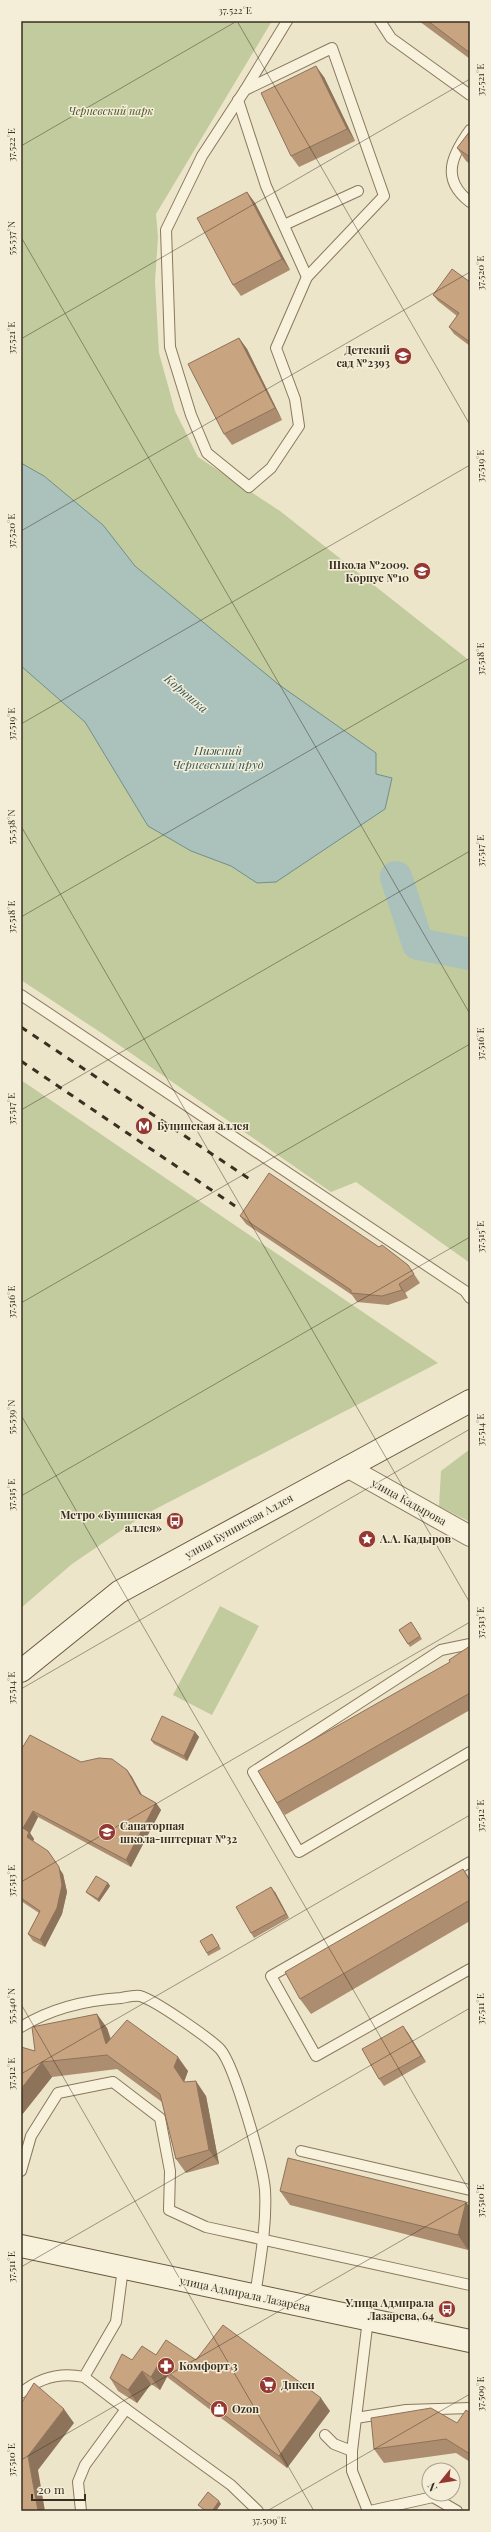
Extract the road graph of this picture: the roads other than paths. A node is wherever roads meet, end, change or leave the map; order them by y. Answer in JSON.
{"nodes":[{"id":1,"x":287,"y":21,"type":"edge"},
{"id":2,"x":380,"y":21,"type":"edge"},
{"id":3,"x":245,"y":90,"type":"junction"},
{"id":4,"x":470,"y":95,"type":"edge"},
{"id":5,"x":238,"y":100,"type":"junction"},
{"id":6,"x":470,"y":130,"type":"edge"},
{"id":7,"x":358,"y":191,"type":"dead end"},
{"id":8,"x":470,"y":202,"type":"edge"},
{"id":9,"x":284,"y":225,"type":"junction"},
{"id":10,"x":307,"y":277,"type":"junction"},
{"id":11,"x":21,"y":995,"type":"edge"},
{"id":12,"x":470,"y":1298,"type":"edge"},
{"id":13,"x":470,"y":1401,"type":"edge"},
{"id":14,"x":347,"y":1467,"type":"junction"},
{"id":15,"x":470,"y":1536,"type":"edge"},
{"id":16,"x":470,"y":1644,"type":"edge"},
{"id":17,"x":21,"y":1671,"type":"edge"},
{"id":18,"x":470,"y":1752,"type":"edge"},
{"id":19,"x":470,"y":1862,"type":"edge"},
{"id":20,"x":470,"y":1969,"type":"edge"},
{"id":21,"x":21,"y":2027,"type":"edge"},
{"id":22,"x":301,"y":2151,"type":"dead end"},
{"id":23,"x":21,"y":2171,"type":"edge"},
{"id":24,"x":470,"y":2190,"type":"edge"},
{"id":25,"x":262,"y":2240,"type":"junction"},
{"id":26,"x":21,"y":2246,"type":"edge"},
{"id":27,"x":123,"y":2268,"type":"junction"},
{"id":28,"x":470,"y":2285,"type":"edge"},
{"id":29,"x":255,"y":2296,"type":"junction"},
{"id":30,"x":368,"y":2319,"type":"junction"},
{"id":31,"x":470,"y":2341,"type":"edge"},
{"id":32,"x":84,"y":2377,"type":"junction"},
{"id":33,"x":21,"y":2393,"type":"edge"},
{"id":34,"x":470,"y":2408,"type":"edge"},
{"id":35,"x":126,"y":2409,"type":"junction"},
{"id":36,"x":356,"y":2418,"type":"junction"},
{"id":37,"x":325,"y":2436,"type":"dead end"},
{"id":38,"x":352,"y":2451,"type":"junction"},
{"id":39,"x":81,"y":2511,"type":"edge"},
{"id":40,"x":258,"y":2511,"type":"edge"},
{"id":41,"x":369,"y":2511,"type":"edge"},
{"id":42,"x":457,"y":2511,"type":"edge"}],
"edges":[{"from":1,"to":3,"type":"lane"},
{"from":2,"to":4,"type":"lane"},
{"from":3,"to":5,"type":"lane"},
{"from":3,"to":10,"type":"lane"},
{"from":5,"to":9,"type":"lane"},
{"from":5,"to":10,"type":"lane"},
{"from":6,"to":8,"type":"lane"},
{"from":7,"to":9,"type":"lane"},
{"from":9,"to":10,"type":"lane"},
{"from":11,"to":12,"type":"lane"},
{"from":13,"to":14,"type":"street","name":"улица Бунинская Аллея"},
{"from":14,"to":15,"type":"street","name":"улица Кадырова"},
{"from":14,"to":17,"type":"street","name":"улица Бунинская Аллея"},
{"from":16,"to":18,"type":"lane"},
{"from":19,"to":20,"type":"lane"},
{"from":21,"to":25,"type":"lane"},
{"from":22,"to":24,"type":"lane"},
{"from":23,"to":25,"type":"lane"},
{"from":25,"to":28,"type":"lane"},
{"from":25,"to":29,"type":"lane"},
{"from":26,"to":27,"type":"street","name":"улица Адмирала Лазарева"},
{"from":27,"to":29,"type":"street","name":"улица Адмирала Лазарева"},
{"from":27,"to":32,"type":"lane"},
{"from":29,"to":30,"type":"street","name":"улица Адмирала Лазарева"},
{"from":30,"to":31,"type":"street","name":"улица Адмирала Лазарева"},
{"from":30,"to":36,"type":"lane"},
{"from":32,"to":33,"type":"lane"},
{"from":32,"to":35,"type":"lane"},
{"from":34,"to":36,"type":"lane"},
{"from":35,"to":39,"type":"lane"},
{"from":35,"to":40,"type":"lane"},
{"from":36,"to":38,"type":"lane"},
{"from":37,"to":38,"type":"lane"},
{"from":38,"to":41,"type":"lane"},
{"from":41,"to":42,"type":"lane"}]}
